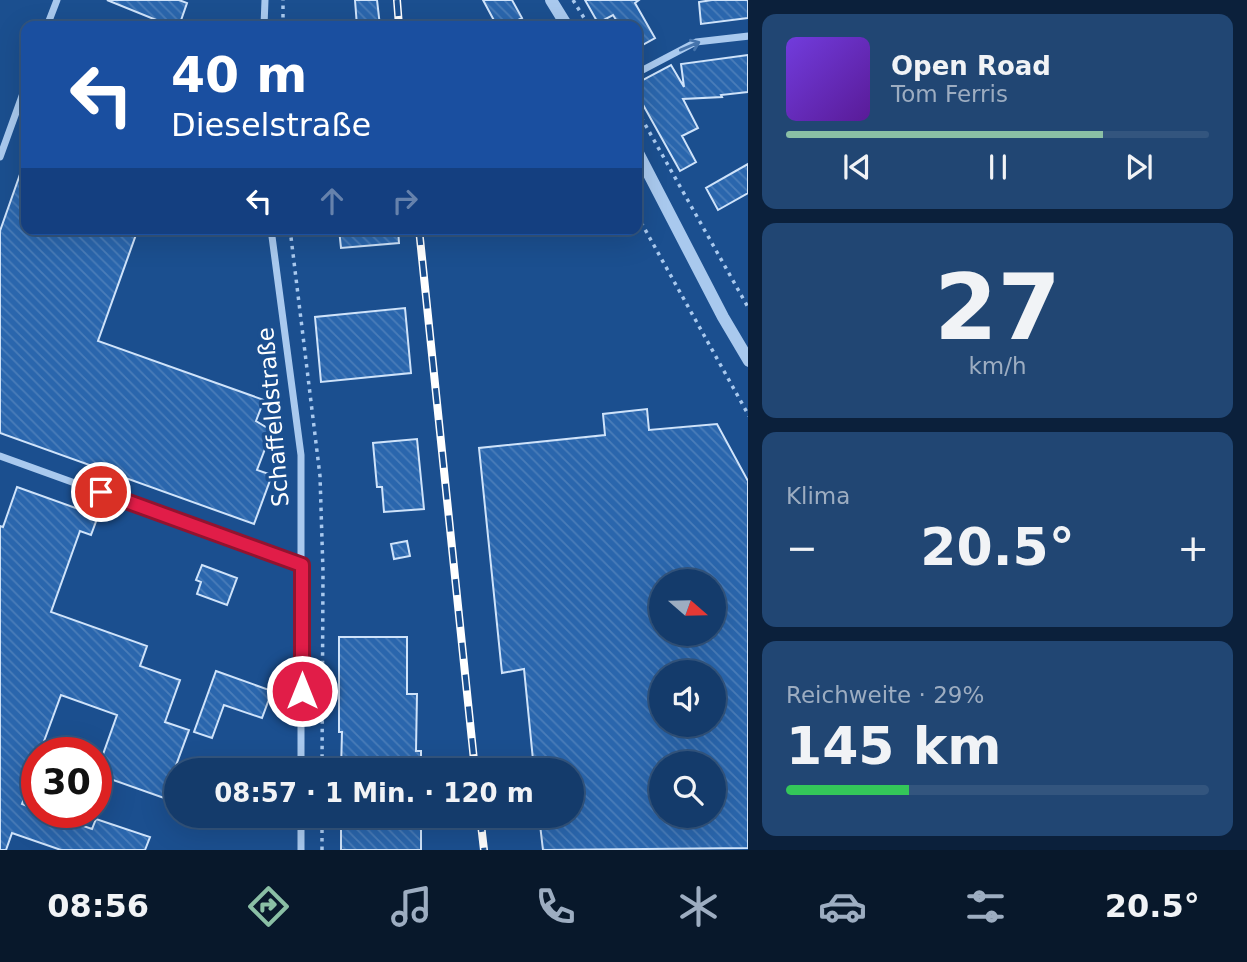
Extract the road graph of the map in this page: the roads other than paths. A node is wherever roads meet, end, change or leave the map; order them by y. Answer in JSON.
{"nodes":[{"id":1,"x":57,"y":0,"type":"edge"},
{"id":2,"x":265,"y":0,"type":"edge"},
{"id":3,"x":551,"y":0,"type":"edge"},
{"id":4,"x":49,"y":21,"type":"edge"},
{"id":5,"x":264,"y":21,"type":"edge"},
{"id":6,"x":564,"y":21,"type":"edge"},
{"id":7,"x":748,"y":36,"type":"edge"},
{"id":8,"x":642,"y":70,"type":"edge"},
{"id":9,"x":21,"y":99,"type":"edge"},
{"id":10,"x":0,"y":157,"type":"edge"},
{"id":11,"x":642,"y":161,"type":"edge"},
{"id":12,"x":272,"y":235,"type":"edge"},
{"id":13,"x":748,"y":360,"type":"edge"},
{"id":14,"x":0,"y":456,"type":"edge"},
{"id":15,"x":302,"y":565,"type":"junction"},
{"id":16,"x":301,"y":758,"type":"edge"},
{"id":17,"x":301,"y":828,"type":"edge"},
{"id":18,"x":301,"y":850,"type":"edge"}],
"edges":[{"from":1,"to":4,"type":"street"},
{"from":2,"to":5,"type":"street"},
{"from":3,"to":6,"type":"street"},
{"from":8,"to":7,"type":"street","one_way":true},
{"from":9,"to":10,"type":"street"},
{"from":11,"to":13,"type":"street"},
{"from":12,"to":15,"type":"street","name":"Schaffeldstraße"},
{"from":14,"to":15,"type":"street"},
{"from":15,"to":16,"type":"street","name":"Schaffeldstraße"},
{"from":17,"to":18,"type":"street"}]}
